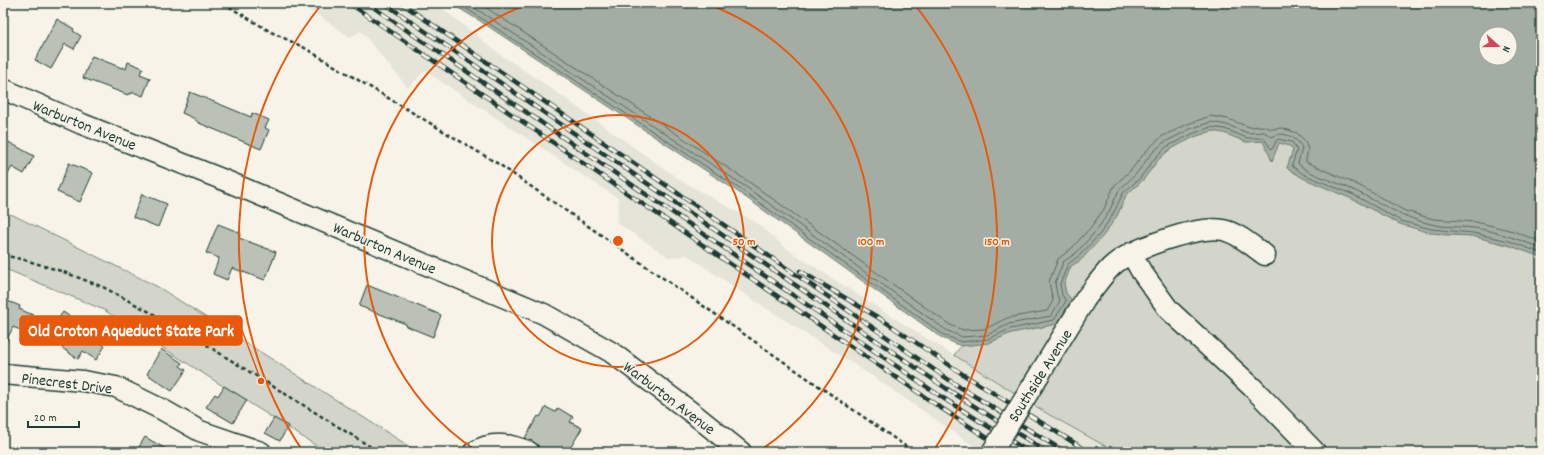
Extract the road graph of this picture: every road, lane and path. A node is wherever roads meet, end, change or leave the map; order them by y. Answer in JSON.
{"nodes":[{"id":1,"x":223,"y":3,"type":"edge"},
{"id":2,"x":3,"y":89,"type":"edge"},
{"id":3,"x":1131,"y":253,"type":"junction"},
{"id":4,"x":3,"y":255,"type":"edge"},
{"id":5,"x":1265,"y":255,"type":"dead end"},
{"id":6,"x":3,"y":374,"type":"edge"},
{"id":7,"x":261,"y":452,"type":"edge"},
{"id":8,"x":379,"y":452,"type":"edge"},
{"id":9,"x":474,"y":452,"type":"edge"},
{"id":10,"x":529,"y":452,"type":"edge"},
{"id":11,"x":741,"y":452,"type":"edge"},
{"id":12,"x":914,"y":452,"type":"edge"},
{"id":13,"x":992,"y":452,"type":"edge"},
{"id":14,"x":1315,"y":452,"type":"edge"}],
"edges":[{"from":1,"to":12,"type":"path"},
{"from":2,"to":11,"type":"street","name":"Warburton Avenue"},
{"from":3,"to":5,"type":"street","name":"Southside Avenue"},
{"from":3,"to":13,"type":"street","name":"Southside Avenue","bridge":true},
{"from":3,"to":14,"type":"street"},
{"from":4,"to":8,"type":"path"},
{"from":6,"to":7,"type":"street","name":"Pinecrest Drive"},
{"from":9,"to":10,"type":"street"}]}
